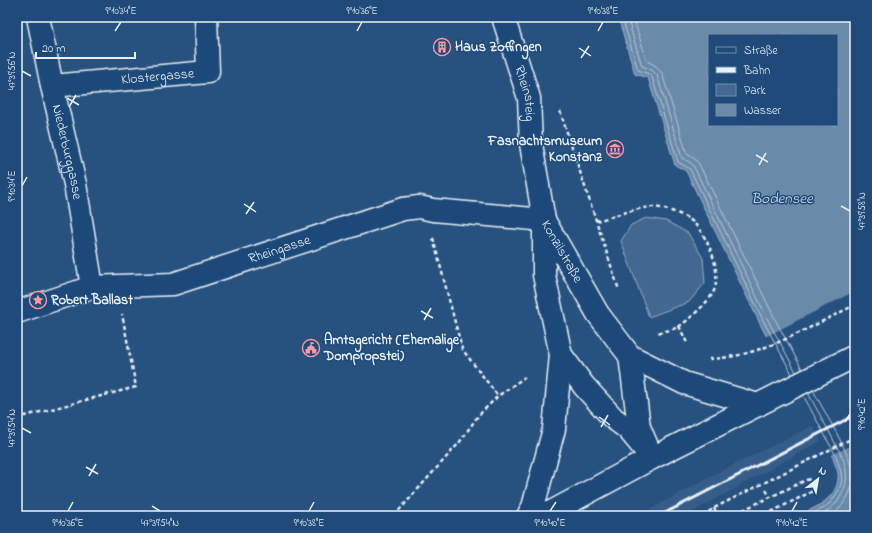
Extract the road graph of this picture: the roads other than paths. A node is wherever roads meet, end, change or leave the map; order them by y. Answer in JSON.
{"nodes":[{"id":1,"x":38,"y":17,"type":"edge"},
{"id":2,"x":206,"y":17,"type":"edge"},
{"id":3,"x":503,"y":17,"type":"edge"},
{"id":4,"x":52,"y":86,"type":"junction"},
{"id":5,"x":544,"y":220,"type":"junction"},
{"id":6,"x":92,"y":287,"type":"junction"},
{"id":7,"x":17,"y":312,"type":"edge"},
{"id":8,"x":561,"y":355,"type":"junction"},
{"id":9,"x":630,"y":356,"type":"junction"},
{"id":10,"x":855,"y":356,"type":"edge"},
{"id":11,"x":758,"y":405,"type":"junction"},
{"id":12,"x":652,"y":458,"type":"junction"},
{"id":13,"x":528,"y":516,"type":"edge"},
{"id":14,"x":544,"y":516,"type":"edge"}],
"edges":[{"from":1,"to":4,"type":"street","name":"Niederburggasse"},
{"from":2,"to":4,"type":"street","name":"Klostergasse"},
{"from":3,"to":5,"type":"street","name":"Rheinsteig"},
{"from":4,"to":6,"type":"street","name":"Niederburggasse"},
{"from":5,"to":6,"type":"street","name":"Rheingasse"},
{"from":5,"to":8,"type":"street","name":"Konzilstraße"},
{"from":5,"to":9,"type":"street","name":"Konzilstraße"},
{"from":6,"to":7,"type":"street","name":"Rheingasse"},
{"from":8,"to":12,"type":"street","name":"Konzilstraße"},
{"from":8,"to":13,"type":"street","name":"Konzilstraße"},
{"from":9,"to":11,"type":"street","name":"Konzilstraße"},
{"from":9,"to":12,"type":"street"},
{"from":10,"to":11,"type":"street"},
{"from":11,"to":12,"type":"street"},
{"from":12,"to":14,"type":"street"}]}
